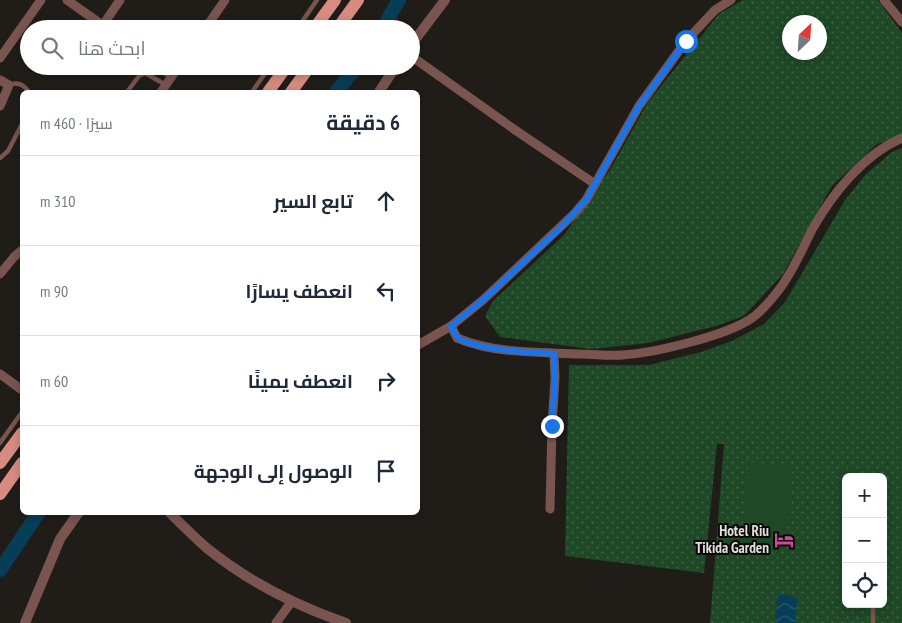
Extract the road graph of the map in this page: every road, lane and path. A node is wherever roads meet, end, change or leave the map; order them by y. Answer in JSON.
{"nodes":[{"id":1,"x":41,"y":0,"type":"edge"},
{"id":2,"x":67,"y":0,"type":"edge"},
{"id":3,"x":120,"y":0,"type":"edge"},
{"id":4,"x":225,"y":0,"type":"edge"},
{"id":5,"x":317,"y":0,"type":"edge"},
{"id":6,"x":335,"y":0,"type":"edge"},
{"id":7,"x":358,"y":0,"type":"edge"},
{"id":8,"x":445,"y":0,"type":"edge"},
{"id":9,"x":731,"y":0,"type":"edge"},
{"id":10,"x":884,"y":0,"type":"edge"},
{"id":11,"x":27,"y":20,"type":"edge"},
{"id":12,"x":95,"y":20,"type":"edge"},
{"id":13,"x":109,"y":20,"type":"edge"},
{"id":14,"x":211,"y":20,"type":"edge"},
{"id":15,"x":303,"y":20,"type":"edge"},
{"id":16,"x":321,"y":20,"type":"edge"},
{"id":17,"x":344,"y":20,"type":"edge"},
{"id":18,"x":902,"y":22,"type":"edge"},
{"id":19,"x":20,"y":30,"type":"edge"},
{"id":20,"x":420,"y":33,"type":"edge"},
{"id":21,"x":0,"y":58,"type":"edge"},
{"id":22,"x":420,"y":62,"type":"edge"},
{"id":23,"x":140,"y":75,"type":"edge"},
{"id":24,"x":148,"y":75,"type":"edge"},
{"id":25,"x":264,"y":75,"type":"edge"},
{"id":26,"x":280,"y":75,"type":"edge"},
{"id":27,"x":303,"y":75,"type":"edge"},
{"id":28,"x":390,"y":75,"type":"edge"},
{"id":29,"x":172,"y":76,"type":"edge"},
{"id":30,"x":0,"y":80,"type":"edge"},
{"id":31,"x":9,"y":85,"type":"junction"},
{"id":32,"x":164,"y":89,"type":"edge"},
{"id":33,"x":27,"y":90,"type":"edge"},
{"id":34,"x":128,"y":90,"type":"edge"},
{"id":35,"x":253,"y":90,"type":"edge"},
{"id":36,"x":269,"y":90,"type":"edge"},
{"id":37,"x":292,"y":90,"type":"edge"},
{"id":38,"x":380,"y":90,"type":"edge"},
{"id":39,"x":0,"y":106,"type":"edge"},
{"id":40,"x":20,"y":128,"type":"edge"},
{"id":41,"x":902,"y":138,"type":"edge"},
{"id":42,"x":0,"y":158,"type":"edge"},
{"id":43,"x":595,"y":184,"type":"junction"},
{"id":44,"x":20,"y":252,"type":"edge"},
{"id":45,"x":0,"y":274,"type":"edge"},
{"id":46,"x":451,"y":326,"type":"junction"},
{"id":47,"x":420,"y":344,"type":"edge"},
{"id":48,"x":554,"y":354,"type":"junction"},
{"id":49,"x":0,"y":374,"type":"edge"},
{"id":50,"x":20,"y":389,"type":"edge"},
{"id":51,"x":20,"y":415,"type":"edge"},
{"id":52,"x":20,"y":436,"type":"edge"},
{"id":53,"x":0,"y":443,"type":"edge"},
{"id":54,"x":0,"y":463,"type":"edge"},
{"id":55,"x":20,"y":466,"type":"edge"},
{"id":56,"x":0,"y":494,"type":"edge"},
{"id":57,"x":550,"y":509,"type":"dead end"},
{"id":58,"x":77,"y":515,"type":"edge"},
{"id":59,"x":173,"y":515,"type":"edge"},
{"id":60,"x":292,"y":601,"type":"junction"},
{"id":61,"x":873,"y":608,"type":"edge"},
{"id":62,"x":25,"y":623,"type":"edge"},
{"id":63,"x":276,"y":623,"type":"edge"},
{"id":64,"x":346,"y":623,"type":"edge"},
{"id":65,"x":873,"y":623,"type":"edge"}],
"edges":[{"from":1,"to":11,"type":"street"},
{"from":2,"to":12,"type":"street"},
{"from":3,"to":13,"type":"street"},
{"from":4,"to":14,"type":"street"},
{"from":5,"to":15,"type":"lane"},
{"from":6,"to":16,"type":"main road"},
{"from":7,"to":17,"type":"main road"},
{"from":8,"to":20,"type":"street"},
{"from":9,"to":43,"type":"street"},
{"from":10,"to":18,"type":"street"},
{"from":19,"to":21,"type":"street"},
{"from":22,"to":43,"type":"street"},
{"from":23,"to":34,"type":"lane"},
{"from":24,"to":32,"type":"lane"},
{"from":25,"to":35,"type":"lane"},
{"from":26,"to":36,"type":"main road"},
{"from":27,"to":37,"type":"main road"},
{"from":28,"to":38,"type":"street"},
{"from":29,"to":32,"type":"street"},
{"from":30,"to":31,"type":"street"},
{"from":31,"to":33,"type":"lane"},
{"from":31,"to":39,"type":"street"},
{"from":40,"to":42,"type":"lane"},
{"from":41,"to":48,"type":"street"},
{"from":43,"to":46,"type":"street"},
{"from":44,"to":45,"type":"street"},
{"from":46,"to":47,"type":"street"},
{"from":46,"to":48,"type":"street"},
{"from":48,"to":57,"type":"street"},
{"from":49,"to":50,"type":"street"},
{"from":51,"to":53,"type":"lane"},
{"from":52,"to":54,"type":"main road"},
{"from":55,"to":56,"type":"main road"},
{"from":58,"to":62,"type":"street"},
{"from":59,"to":60,"type":"street"},
{"from":60,"to":63,"type":"street"},
{"from":60,"to":64,"type":"street"},
{"from":61,"to":65,"type":"lane"}]}
